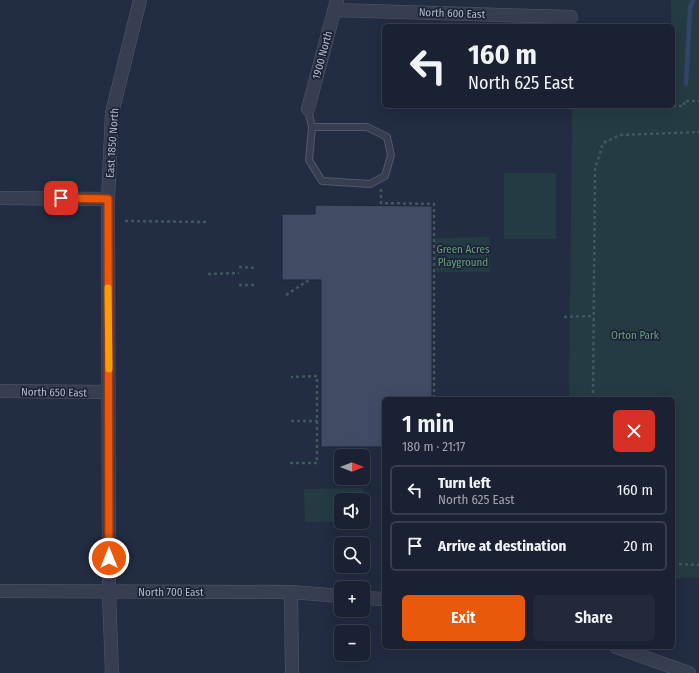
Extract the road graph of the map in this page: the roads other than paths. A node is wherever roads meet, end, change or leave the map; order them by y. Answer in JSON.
{"nodes":[{"id":1,"x":140,"y":0,"type":"edge"},
{"id":2,"x":335,"y":5,"type":"edge"},
{"id":3,"x":571,"y":17,"type":"dead end"},
{"id":4,"x":308,"y":109,"type":"joint"},
{"id":5,"x":312,"y":127,"type":"junction"},
{"id":6,"x":0,"y":198,"type":"edge"},
{"id":7,"x":108,"y":199,"type":"junction"},
{"id":8,"x":0,"y":391,"type":"edge"},
{"id":9,"x":109,"y":392,"type":"junction"},
{"id":10,"x":0,"y":591,"type":"edge"},
{"id":11,"x":109,"y":592,"type":"junction"},
{"id":12,"x":291,"y":592,"type":"junction"},
{"id":13,"x":334,"y":595,"type":"edge"},
{"id":14,"x":370,"y":598,"type":"edge"},
{"id":15,"x":382,"y":599,"type":"edge"},
{"id":16,"x":622,"y":649,"type":"edge"},
{"id":17,"x":112,"y":673,"type":"edge"},
{"id":18,"x":292,"y":673,"type":"edge"},
{"id":19,"x":689,"y":673,"type":"edge"}],
"edges":[{"from":1,"to":7,"type":"street","name":"East 1850 North"},
{"from":2,"to":3,"type":"street","name":"North 600 East"},
{"from":2,"to":4,"type":"street","name":"1900 North"},
{"from":4,"to":5,"type":"lane"},
{"from":5,"to":5,"type":"lane"},
{"from":6,"to":7,"type":"street"},
{"from":7,"to":9,"type":"street","name":"East 1850 North"},
{"from":8,"to":9,"type":"street","name":"North 650 East"},
{"from":9,"to":11,"type":"street","name":"East 1850 North"},
{"from":10,"to":11,"type":"street","name":"North 700 East"},
{"from":11,"to":12,"type":"street","name":"North 700 East"},
{"from":11,"to":17,"type":"street","name":"East 1850 North"},
{"from":12,"to":13,"type":"street","name":"North 700 East"},
{"from":12,"to":18,"type":"street"},
{"from":14,"to":15,"type":"street"},
{"from":16,"to":19,"type":"street"}]}
